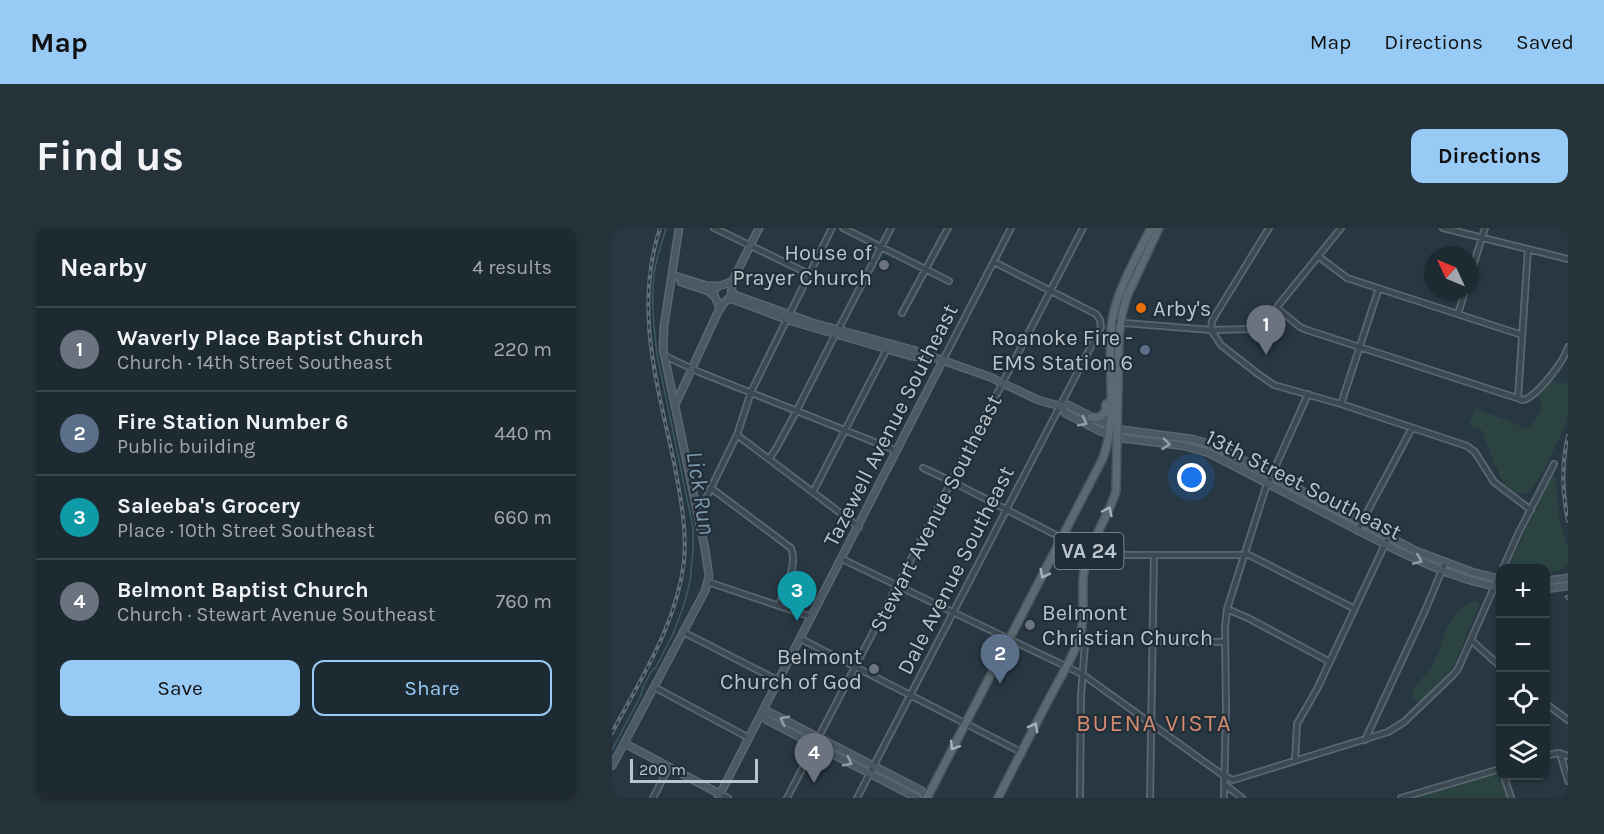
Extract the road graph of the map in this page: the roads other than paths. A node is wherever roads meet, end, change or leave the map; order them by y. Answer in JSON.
{"nodes":[{"id":1,"x":679,"y":228,"type":"edge"},
{"id":2,"x":714,"y":228,"type":"edge"},
{"id":3,"x":759,"y":228,"type":"edge"},
{"id":4,"x":832,"y":228,"type":"edge"},
{"id":5,"x":843,"y":228,"type":"edge"},
{"id":6,"x":891,"y":228,"type":"edge"},
{"id":7,"x":948,"y":228,"type":"edge"},
{"id":8,"x":1011,"y":228,"type":"edge"},
{"id":9,"x":1083,"y":228,"type":"edge"},
{"id":10,"x":1151,"y":228,"type":"edge"},
{"id":11,"x":1159,"y":228,"type":"edge"},
{"id":12,"x":1269,"y":228,"type":"edge"},
{"id":13,"x":1341,"y":228,"type":"edge"},
{"id":14,"x":1443,"y":228,"type":"edge"},
{"id":15,"x":1485,"y":228,"type":"edge"},
{"id":16,"x":1482,"y":238,"type":"junction"},
{"id":17,"x":751,"y":245,"type":"junction"},
{"id":18,"x":881,"y":247,"type":"junction"},
{"id":19,"x":1146,"y":247,"type":"junction"},
{"id":20,"x":1528,"y":249,"type":"junction"},
{"id":21,"x":1478,"y":251,"type":"edge"},
{"id":22,"x":1318,"y":256,"type":"junction"},
{"id":23,"x":1568,"y":259,"type":"edge"},
{"id":24,"x":994,"y":262,"type":"junction"},
{"id":25,"x":925,"y":270,"type":"junction"},
{"id":26,"x":809,"y":274,"type":"junction"},
{"id":27,"x":735,"y":276,"type":"junction"},
{"id":28,"x":672,"y":277,"type":"junction"},
{"id":29,"x":949,"y":281,"type":"dead end"},
{"id":30,"x":721,"y":285,"type":"junction"},
{"id":31,"x":1379,"y":288,"type":"junction"},
{"id":32,"x":1050,"y":290,"type":"junction"},
{"id":33,"x":730,"y":296,"type":"junction"},
{"id":34,"x":715,"y":298,"type":"junction"},
{"id":35,"x":1462,"y":300,"type":"edge"},
{"id":36,"x":1277,"y":308,"type":"junction"},
{"id":37,"x":718,"y":312,"type":"junction"},
{"id":38,"x":902,"y":313,"type":"dead end"},
{"id":39,"x":1458,"y":314,"type":"junction"},
{"id":40,"x":787,"y":317,"type":"junction"},
{"id":41,"x":1116,"y":322,"type":"junction"},
{"id":42,"x":1211,"y":330,"type":"junction"},
{"id":43,"x":836,"y":332,"type":"junction"},
{"id":44,"x":1522,"y":335,"type":"junction"},
{"id":45,"x":1359,"y":347,"type":"junction"},
{"id":46,"x":1568,"y":347,"type":"edge"},
{"id":47,"x":887,"y":349,"type":"junction"},
{"id":48,"x":665,"y":356,"type":"junction"},
{"id":49,"x":943,"y":360,"type":"junction"},
{"id":50,"x":692,"y":368,"type":"junction"},
{"id":51,"x":1003,"y":382,"type":"junction"},
{"id":52,"x":1111,"y":384,"type":"junction"},
{"id":53,"x":750,"y":392,"type":"junction"},
{"id":54,"x":1308,"y":394,"type":"junction"},
{"id":55,"x":1518,"y":398,"type":"junction"},
{"id":56,"x":675,"y":404,"type":"junction"},
{"id":57,"x":1341,"y":405,"type":"junction"},
{"id":58,"x":1060,"y":406,"type":"junction"},
{"id":59,"x":797,"y":411,"type":"junction"},
{"id":60,"x":1091,"y":417,"type":"junction"},
{"id":61,"x":1110,"y":425,"type":"junction"},
{"id":62,"x":1117,"y":428,"type":"junction"},
{"id":63,"x":1412,"y":428,"type":"junction"},
{"id":64,"x":844,"y":429,"type":"junction"},
{"id":65,"x":1108,"y":434,"type":"junction"},
{"id":66,"x":737,"y":435,"type":"junction"},
{"id":67,"x":1117,"y":437,"type":"junction"},
{"id":68,"x":897,"y":451,"type":"junction"},
{"id":69,"x":769,"y":459,"type":"junction"},
{"id":70,"x":1554,"y":464,"type":"dead end"},
{"id":71,"x":923,"y":468,"type":"dead end"},
{"id":72,"x":1271,"y":476,"type":"junction"},
{"id":73,"x":951,"y":481,"type":"junction"},
{"id":74,"x":1268,"y":483,"type":"junction"},
{"id":75,"x":711,"y":488,"type":"junction"},
{"id":76,"x":813,"y":492,"type":"junction"},
{"id":77,"x":696,"y":507,"type":"junction"},
{"id":78,"x":1006,"y":510,"type":"junction"},
{"id":79,"x":1531,"y":510,"type":"junction"},
{"id":80,"x":1361,"y":523,"type":"junction"},
{"id":81,"x":859,"y":526,"type":"junction"},
{"id":82,"x":1357,"y":531,"type":"junction"},
{"id":83,"x":1062,"y":538,"type":"junction"},
{"id":84,"x":1388,"y":538,"type":"junction"},
{"id":85,"x":1385,"y":545,"type":"junction"},
{"id":86,"x":1089,"y":552,"type":"junction"},
{"id":87,"x":1244,"y":554,"type":"junction"},
{"id":88,"x":1154,"y":555,"type":"junction"},
{"id":89,"x":842,"y":559,"type":"junction"},
{"id":90,"x":1445,"y":562,"type":"junction"},
{"id":91,"x":1505,"y":564,"type":"edge"},
{"id":92,"x":1442,"y":570,"type":"junction"},
{"id":93,"x":1496,"y":577,"type":"edge"},
{"id":94,"x":1568,"y":578,"type":"edge"},
{"id":95,"x":1550,"y":580,"type":"edge"},
{"id":96,"x":708,"y":582,"type":"junction"},
{"id":97,"x":897,"y":585,"type":"junction"},
{"id":98,"x":1496,"y":586,"type":"edge"},
{"id":99,"x":1568,"y":586,"type":"edge"},
{"id":100,"x":1550,"y":588,"type":"edge"},
{"id":101,"x":1496,"y":591,"type":"edge"},
{"id":102,"x":780,"y":606,"type":"junction"},
{"id":103,"x":1227,"y":609,"type":"junction"},
{"id":104,"x":1355,"y":609,"type":"junction"},
{"id":105,"x":954,"y":612,"type":"junction"},
{"id":106,"x":812,"y":617,"type":"junction"},
{"id":107,"x":683,"y":632,"type":"junction"},
{"id":108,"x":1009,"y":638,"type":"junction"},
{"id":109,"x":801,"y":639,"type":"junction"},
{"id":110,"x":1471,"y":640,"type":"junction"},
{"id":111,"x":1153,"y":641,"type":"junction"},
{"id":112,"x":1226,"y":642,"type":"junction"},
{"id":113,"x":1085,"y":643,"type":"dead end"},
{"id":114,"x":1330,"y":662,"type":"junction"},
{"id":115,"x":1496,"y":662,"type":"edge"},
{"id":116,"x":1066,"y":666,"type":"junction"},
{"id":117,"x":855,"y":667,"type":"junction"},
{"id":118,"x":1082,"y":674,"type":"junction"},
{"id":119,"x":779,"y":681,"type":"junction"},
{"id":120,"x":654,"y":687,"type":"junction"},
{"id":121,"x":911,"y":695,"type":"junction"},
{"id":122,"x":1550,"y":707,"type":"edge"},
{"id":123,"x":762,"y":713,"type":"junction"},
{"id":124,"x":1568,"y":720,"type":"edge"},
{"id":125,"x":1151,"y":723,"type":"junction"},
{"id":126,"x":966,"y":725,"type":"junction"},
{"id":127,"x":749,"y":738,"type":"junction"},
{"id":128,"x":819,"y":738,"type":"junction"},
{"id":129,"x":1365,"y":740,"type":"junction"},
{"id":130,"x":624,"y":743,"type":"junction"},
{"id":131,"x":815,"y":745,"type":"junction"},
{"id":132,"x":1021,"y":752,"type":"junction"},
{"id":133,"x":1560,"y":753,"type":"junction"},
{"id":134,"x":1550,"y":755,"type":"edge"},
{"id":135,"x":1568,"y":756,"type":"edge"},
{"id":136,"x":1296,"y":761,"type":"junction"},
{"id":137,"x":612,"y":766,"type":"edge"},
{"id":138,"x":874,"y":766,"type":"junction"},
{"id":139,"x":669,"y":767,"type":"junction"},
{"id":140,"x":1496,"y":770,"type":"edge"},
{"id":141,"x":870,"y":774,"type":"junction"},
{"id":142,"x":1224,"y":776,"type":"junction"},
{"id":143,"x":1505,"y":780,"type":"edge"},
{"id":144,"x":1568,"y":781,"type":"edge"},
{"id":145,"x":1224,"y":784,"type":"junction"},
{"id":146,"x":719,"y":796,"type":"edge"},
{"id":147,"x":653,"y":798,"type":"edge"},
{"id":148,"x":728,"y":798,"type":"edge"},
{"id":149,"x":787,"y":798,"type":"edge"},
{"id":150,"x":857,"y":798,"type":"edge"},
{"id":151,"x":917,"y":798,"type":"edge"},
{"id":152,"x":927,"y":798,"type":"edge"},
{"id":153,"x":998,"y":798,"type":"edge"},
{"id":154,"x":1080,"y":798,"type":"edge"},
{"id":155,"x":1150,"y":798,"type":"edge"},
{"id":156,"x":1224,"y":798,"type":"edge"},
{"id":157,"x":1242,"y":798,"type":"edge"},
{"id":158,"x":1401,"y":798,"type":"edge"},
{"id":159,"x":1511,"y":798,"type":"edge"}],
"edges":[{"from":1,"to":28,"type":"street"},
{"from":2,"to":17,"type":"street"},
{"from":3,"to":17,"type":"street"},
{"from":4,"to":26,"type":"street"},
{"from":5,"to":18,"type":"street"},
{"from":6,"to":18,"type":"street"},
{"from":7,"to":25,"type":"street"},
{"from":8,"to":24,"type":"street","name":"Tazewell Avenue Southeast"},
{"from":9,"to":32,"type":"street","name":"Stewart Avenue Southeast"},
{"from":10,"to":19,"type":"main road","number":"VA 24"},
{"from":11,"to":19,"type":"main road","number":"VA 24"},
{"from":12,"to":42,"type":"street"},
{"from":13,"to":22,"type":"street"},
{"from":14,"to":16,"type":"street"},
{"from":15,"to":16,"type":"street"},
{"from":16,"to":20,"type":"street"},
{"from":16,"to":21,"type":"street"},
{"from":17,"to":26,"type":"street"},
{"from":17,"to":27,"type":"street"},
{"from":18,"to":25,"type":"street"},
{"from":18,"to":43,"type":"street"},
{"from":19,"to":41,"type":"main road","number":"VA 24"},
{"from":20,"to":23,"type":"street"},
{"from":20,"to":44,"type":"street"},
{"from":22,"to":31,"type":"street"},
{"from":22,"to":36,"type":"street"},
{"from":24,"to":32,"type":"street"},
{"from":24,"to":49,"type":"street","name":"Tazewell Avenue Southeast"},
{"from":25,"to":29,"type":"street"},
{"from":25,"to":38,"type":"street"},
{"from":26,"to":40,"type":"street"},
{"from":27,"to":30,"type":"street"},
{"from":27,"to":33,"type":"street"},
{"from":28,"to":30,"type":"street"},
{"from":28,"to":34,"type":"street"},
{"from":28,"to":48,"type":"street"},
{"from":30,"to":33,"type":"street"},
{"from":30,"to":34,"type":"street"},
{"from":31,"to":39,"type":"street"},
{"from":31,"to":45,"type":"street"},
{"from":32,"to":51,"type":"street","name":"Stewart Avenue Southeast"},
{"from":32,"to":58,"type":"street","name":"Dale Avenue Southeast"},
{"from":33,"to":34,"type":"street"},
{"from":33,"to":37,"type":"street"},
{"from":33,"to":40,"type":"street","name":"13th Street Southeast"},
{"from":34,"to":37,"type":"street"},
{"from":35,"to":39,"type":"street"},
{"from":36,"to":42,"type":"street"},
{"from":36,"to":45,"type":"street"},
{"from":37,"to":50,"type":"street"},
{"from":39,"to":44,"type":"street"},
{"from":40,"to":43,"type":"street","name":"13th Street Southeast"},
{"from":40,"to":53,"type":"street"},
{"from":41,"to":42,"type":"street"},
{"from":41,"to":52,"type":"main road","number":"VA 24"},
{"from":41,"to":62,"type":"main road","number":"VA 24"},
{"from":42,"to":54,"type":"street"},
{"from":43,"to":47,"type":"street","name":"13th Street Southeast"},
{"from":43,"to":49,"type":"street","name":"13th Street Southeast"},
{"from":43,"to":59,"type":"street"},
{"from":44,"to":55,"type":"street"},
{"from":45,"to":55,"type":"street"},
{"from":45,"to":57,"type":"street"},
{"from":46,"to":55,"type":"street"},
{"from":47,"to":49,"type":"street","name":"13th Street Southeast"},
{"from":47,"to":64,"type":"street"},
{"from":48,"to":50,"type":"street"},
{"from":48,"to":56,"type":"street"},
{"from":49,"to":51,"type":"street","name":"13th Street Southeast"},
{"from":49,"to":68,"type":"street","name":"Tazewell Avenue Southeast"},
{"from":50,"to":53,"type":"street"},
{"from":50,"to":56,"type":"street"},
{"from":51,"to":58,"type":"street","name":"13th Street Southeast"},
{"from":51,"to":73,"type":"street","name":"Stewart Avenue Southeast"},
{"from":52,"to":60,"type":"main road"},
{"from":52,"to":61,"type":"main road","number":"VA 24"},
{"from":53,"to":59,"type":"street"},
{"from":53,"to":66,"type":"street"},
{"from":54,"to":57,"type":"street"},
{"from":54,"to":72,"type":"street"},
{"from":56,"to":77,"type":"street"},
{"from":57,"to":63,"type":"street"},
{"from":58,"to":60,"type":"street","name":"13th Street Southeast"},
{"from":58,"to":65,"type":"street","name":"13th Street Southeast","one_way":true},
{"from":58,"to":78,"type":"street","name":"Dale Avenue Southeast"},
{"from":59,"to":64,"type":"street"},
{"from":59,"to":69,"type":"street"},
{"from":60,"to":61,"type":"street","name":"13th Street Southeast"},
{"from":61,"to":62,"type":"street","name":"13th Street Southeast"},
{"from":61,"to":65,"type":"main road","number":"VA 24"},
{"from":62,"to":67,"type":"main road","number":"VA 24"},
{"from":62,"to":72,"type":"street","name":"13th Street Southeast"},
{"from":63,"to":79,"type":"street"},
{"from":63,"to":80,"type":"street"},
{"from":64,"to":68,"type":"street"},
{"from":64,"to":76,"type":"street"},
{"from":65,"to":67,"type":"street","name":"13th Street Southeast"},
{"from":65,"to":83,"type":"main road","number":"VA 24"},
{"from":66,"to":69,"type":"street"},
{"from":66,"to":75,"type":"street"},
{"from":67,"to":74,"type":"street","name":"13th Street Southeast","one_way":true},
{"from":86,"to":67,"type":"main road","number":"VA 24","one_way":true},
{"from":68,"to":81,"type":"street","name":"Tazewell Avenue Southeast"},
{"from":69,"to":76,"type":"street"},
{"from":70,"to":79,"type":"street"},
{"from":71,"to":73,"type":"street"},
{"from":72,"to":74,"type":"street"},
{"from":72,"to":80,"type":"street","name":"13th Street Southeast"},
{"from":73,"to":78,"type":"street"},
{"from":73,"to":97,"type":"street","name":"Stewart Avenue Southeast"},
{"from":74,"to":82,"type":"street","name":"13th Street Southeast"},
{"from":74,"to":87,"type":"street"},
{"from":75,"to":77,"type":"street"},
{"from":75,"to":102,"type":"street"},
{"from":76,"to":81,"type":"street"},
{"from":77,"to":96,"type":"street"},
{"from":78,"to":83,"type":"street"},
{"from":78,"to":105,"type":"street","name":"Dale Avenue Southeast"},
{"from":79,"to":91,"type":"street"},
{"from":80,"to":82,"type":"street"},
{"from":80,"to":84,"type":"street","name":"13th Street Southeast"},
{"from":81,"to":89,"type":"street","name":"Tazewell Avenue Southeast"},
{"from":82,"to":85,"type":"street","name":"13th Street Southeast"},
{"from":83,"to":86,"type":"street"},
{"from":83,"to":108,"type":"main road","number":"VA 24","one_way":true},
{"from":84,"to":85,"type":"street"},
{"from":84,"to":90,"type":"street","name":"13th Street Southeast"},
{"from":85,"to":92,"type":"street","name":"13th Street Southeast","one_way":true},
{"from":85,"to":104,"type":"street"},
{"from":86,"to":88,"type":"street"},
{"from":86,"to":116,"type":"main road","number":"VA 24"},
{"from":87,"to":88,"type":"street"},
{"from":87,"to":103,"type":"street"},
{"from":87,"to":104,"type":"street"},
{"from":88,"to":111,"type":"street"},
{"from":89,"to":97,"type":"street"},
{"from":89,"to":106,"type":"street","name":"Tazewell Avenue Southeast"},
{"from":90,"to":92,"type":"street"},
{"from":90,"to":93,"type":"street","name":"13th Street Southeast"},
{"from":92,"to":98,"type":"street","name":"13th Street Southeast"},
{"from":92,"to":129,"type":"street"},
{"from":94,"to":95,"type":"street"},
{"from":96,"to":102,"type":"street"},
{"from":96,"to":107,"type":"street"},
{"from":97,"to":105,"type":"street"},
{"from":97,"to":117,"type":"street","name":"Stewart Avenue Southeast"},
{"from":99,"to":100,"type":"street"},
{"from":101,"to":110,"type":"street"},
{"from":102,"to":106,"type":"street"},
{"from":103,"to":112,"type":"street"},
{"from":103,"to":114,"type":"street"},
{"from":104,"to":114,"type":"street"},
{"from":105,"to":108,"type":"street"},
{"from":105,"to":121,"type":"street","name":"Dale Avenue Southeast"},
{"from":106,"to":109,"type":"street","name":"Tazewell Avenue Southeast"},
{"from":107,"to":119,"type":"street"},
{"from":107,"to":120,"type":"street"},
{"from":108,"to":116,"type":"street"},
{"from":108,"to":126,"type":"main road","number":"VA 24"},
{"from":109,"to":117,"type":"street"},
{"from":109,"to":119,"type":"street","name":"Tazewell Avenue Southeast"},
{"from":110,"to":115,"type":"street"},
{"from":110,"to":129,"type":"street"},
{"from":111,"to":112,"type":"street"},
{"from":111,"to":125,"type":"street"},
{"from":112,"to":142,"type":"street"},
{"from":113,"to":118,"type":"street"},
{"from":114,"to":136,"type":"street"},
{"from":116,"to":118,"type":"street"},
{"from":132,"to":116,"type":"main road","number":"VA 24","one_way":true},
{"from":117,"to":121,"type":"street"},
{"from":117,"to":128,"type":"street","name":"Stewart Avenue Southeast"},
{"from":118,"to":125,"type":"street"},
{"from":118,"to":154,"type":"street"},
{"from":119,"to":123,"type":"street","name":"Tazewell Avenue Southeast"},
{"from":120,"to":127,"type":"street"},
{"from":120,"to":130,"type":"street"},
{"from":121,"to":126,"type":"street"},
{"from":121,"to":138,"type":"street","name":"Dale Avenue Southeast"},
{"from":122,"to":124,"type":"street"},
{"from":123,"to":127,"type":"street","name":"Tazewell Avenue Southeast"},
{"from":128,"to":123,"type":"street","one_way":true},
{"from":123,"to":131,"type":"street"},
{"from":125,"to":142,"type":"street"},
{"from":125,"to":155,"type":"street"},
{"from":126,"to":132,"type":"street"},
{"from":126,"to":152,"type":"main road","number":"VA 24","one_way":true},
{"from":127,"to":146,"type":"street","name":"Tazewell Avenue Southeast"},
{"from":128,"to":131,"type":"street","name":"Stewart Avenue Southeast"},
{"from":128,"to":138,"type":"street"},
{"from":129,"to":136,"type":"street"},
{"from":130,"to":137,"type":"street"},
{"from":130,"to":139,"type":"street"},
{"from":131,"to":141,"type":"street","one_way":true},
{"from":131,"to":149,"type":"street","name":"Stewart Avenue Southeast"},
{"from":132,"to":153,"type":"main road","number":"VA 24"},
{"from":133,"to":134,"type":"street"},
{"from":133,"to":135,"type":"street"},
{"from":133,"to":144,"type":"street"},
{"from":136,"to":142,"type":"street"},
{"from":138,"to":141,"type":"street","name":"Dale Avenue Southeast"},
{"from":138,"to":152,"type":"street"},
{"from":139,"to":146,"type":"street"},
{"from":139,"to":147,"type":"street"},
{"from":140,"to":158,"type":"street"},
{"from":141,"to":150,"type":"street","name":"Dale Avenue Southeast"},
{"from":141,"to":151,"type":"street"},
{"from":142,"to":145,"type":"street"},
{"from":143,"to":159,"type":"street"},
{"from":145,"to":156,"type":"street"},
{"from":145,"to":157,"type":"street"},
{"from":146,"to":148,"type":"street"}]}
